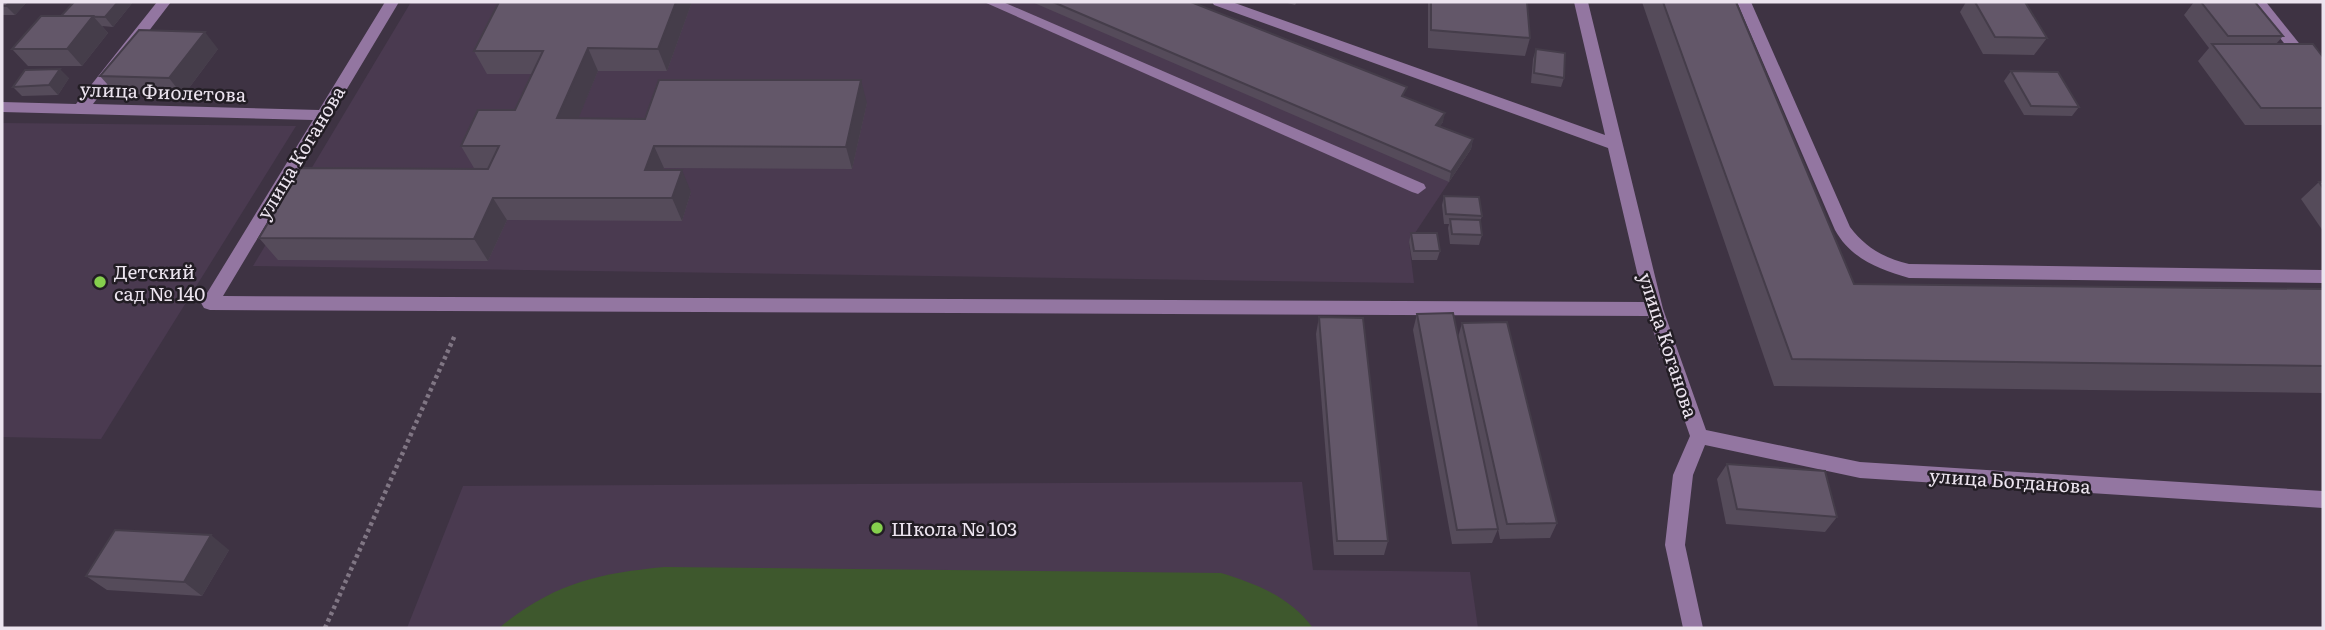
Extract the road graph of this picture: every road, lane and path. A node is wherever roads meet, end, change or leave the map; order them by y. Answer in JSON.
{"nodes":[{"id":1,"x":164,"y":2,"type":"edge"},
{"id":2,"x":392,"y":2,"type":"edge"},
{"id":3,"x":991,"y":2,"type":"edge"},
{"id":4,"x":1219,"y":2,"type":"edge"},
{"id":5,"x":1581,"y":2,"type":"edge"},
{"id":6,"x":1744,"y":2,"type":"edge"},
{"id":7,"x":2259,"y":2,"type":"edge"},
{"id":8,"x":2323,"y":83,"type":"edge"},
{"id":9,"x":2,"y":107,"type":"edge"},
{"id":10,"x":82,"y":107,"type":"junction"},
{"id":11,"x":323,"y":115,"type":"junction"},
{"id":12,"x":1614,"y":144,"type":"junction"},
{"id":13,"x":1418,"y":188,"type":"dead end"},
{"id":14,"x":2323,"y":277,"type":"edge"},
{"id":15,"x":468,"y":305,"type":"junction"},
{"id":16,"x":1654,"y":309,"type":"junction"},
{"id":17,"x":1699,"y":436,"type":"junction"},
{"id":18,"x":2323,"y":500,"type":"edge"},
{"id":19,"x":325,"y":628,"type":"edge"},
{"id":20,"x":1693,"y":628,"type":"edge"}],
"edges":[{"from":1,"to":10,"type":"street"},
{"from":2,"to":11,"type":"street","name":"улица Коганова"},
{"from":3,"to":13,"type":"street"},
{"from":4,"to":12,"type":"street"},
{"from":5,"to":12,"type":"street","name":"улица Коганова"},
{"from":6,"to":14,"type":"street"},
{"from":7,"to":8,"type":"street"},
{"from":9,"to":10,"type":"street","name":"улица Фиолетова"},
{"from":10,"to":11,"type":"street","name":"улица Фиолетова"},
{"from":11,"to":15,"type":"street","name":"улица Коганова"},
{"from":12,"to":16,"type":"street","name":"улица Коганова"},
{"from":15,"to":16,"type":"street"},
{"from":15,"to":19,"type":"path"},
{"from":16,"to":17,"type":"street","name":"улица Коганова"},
{"from":17,"to":18,"type":"street","name":"улица Богданова"},
{"from":17,"to":20,"type":"street","name":"улица Коганова"}]}
